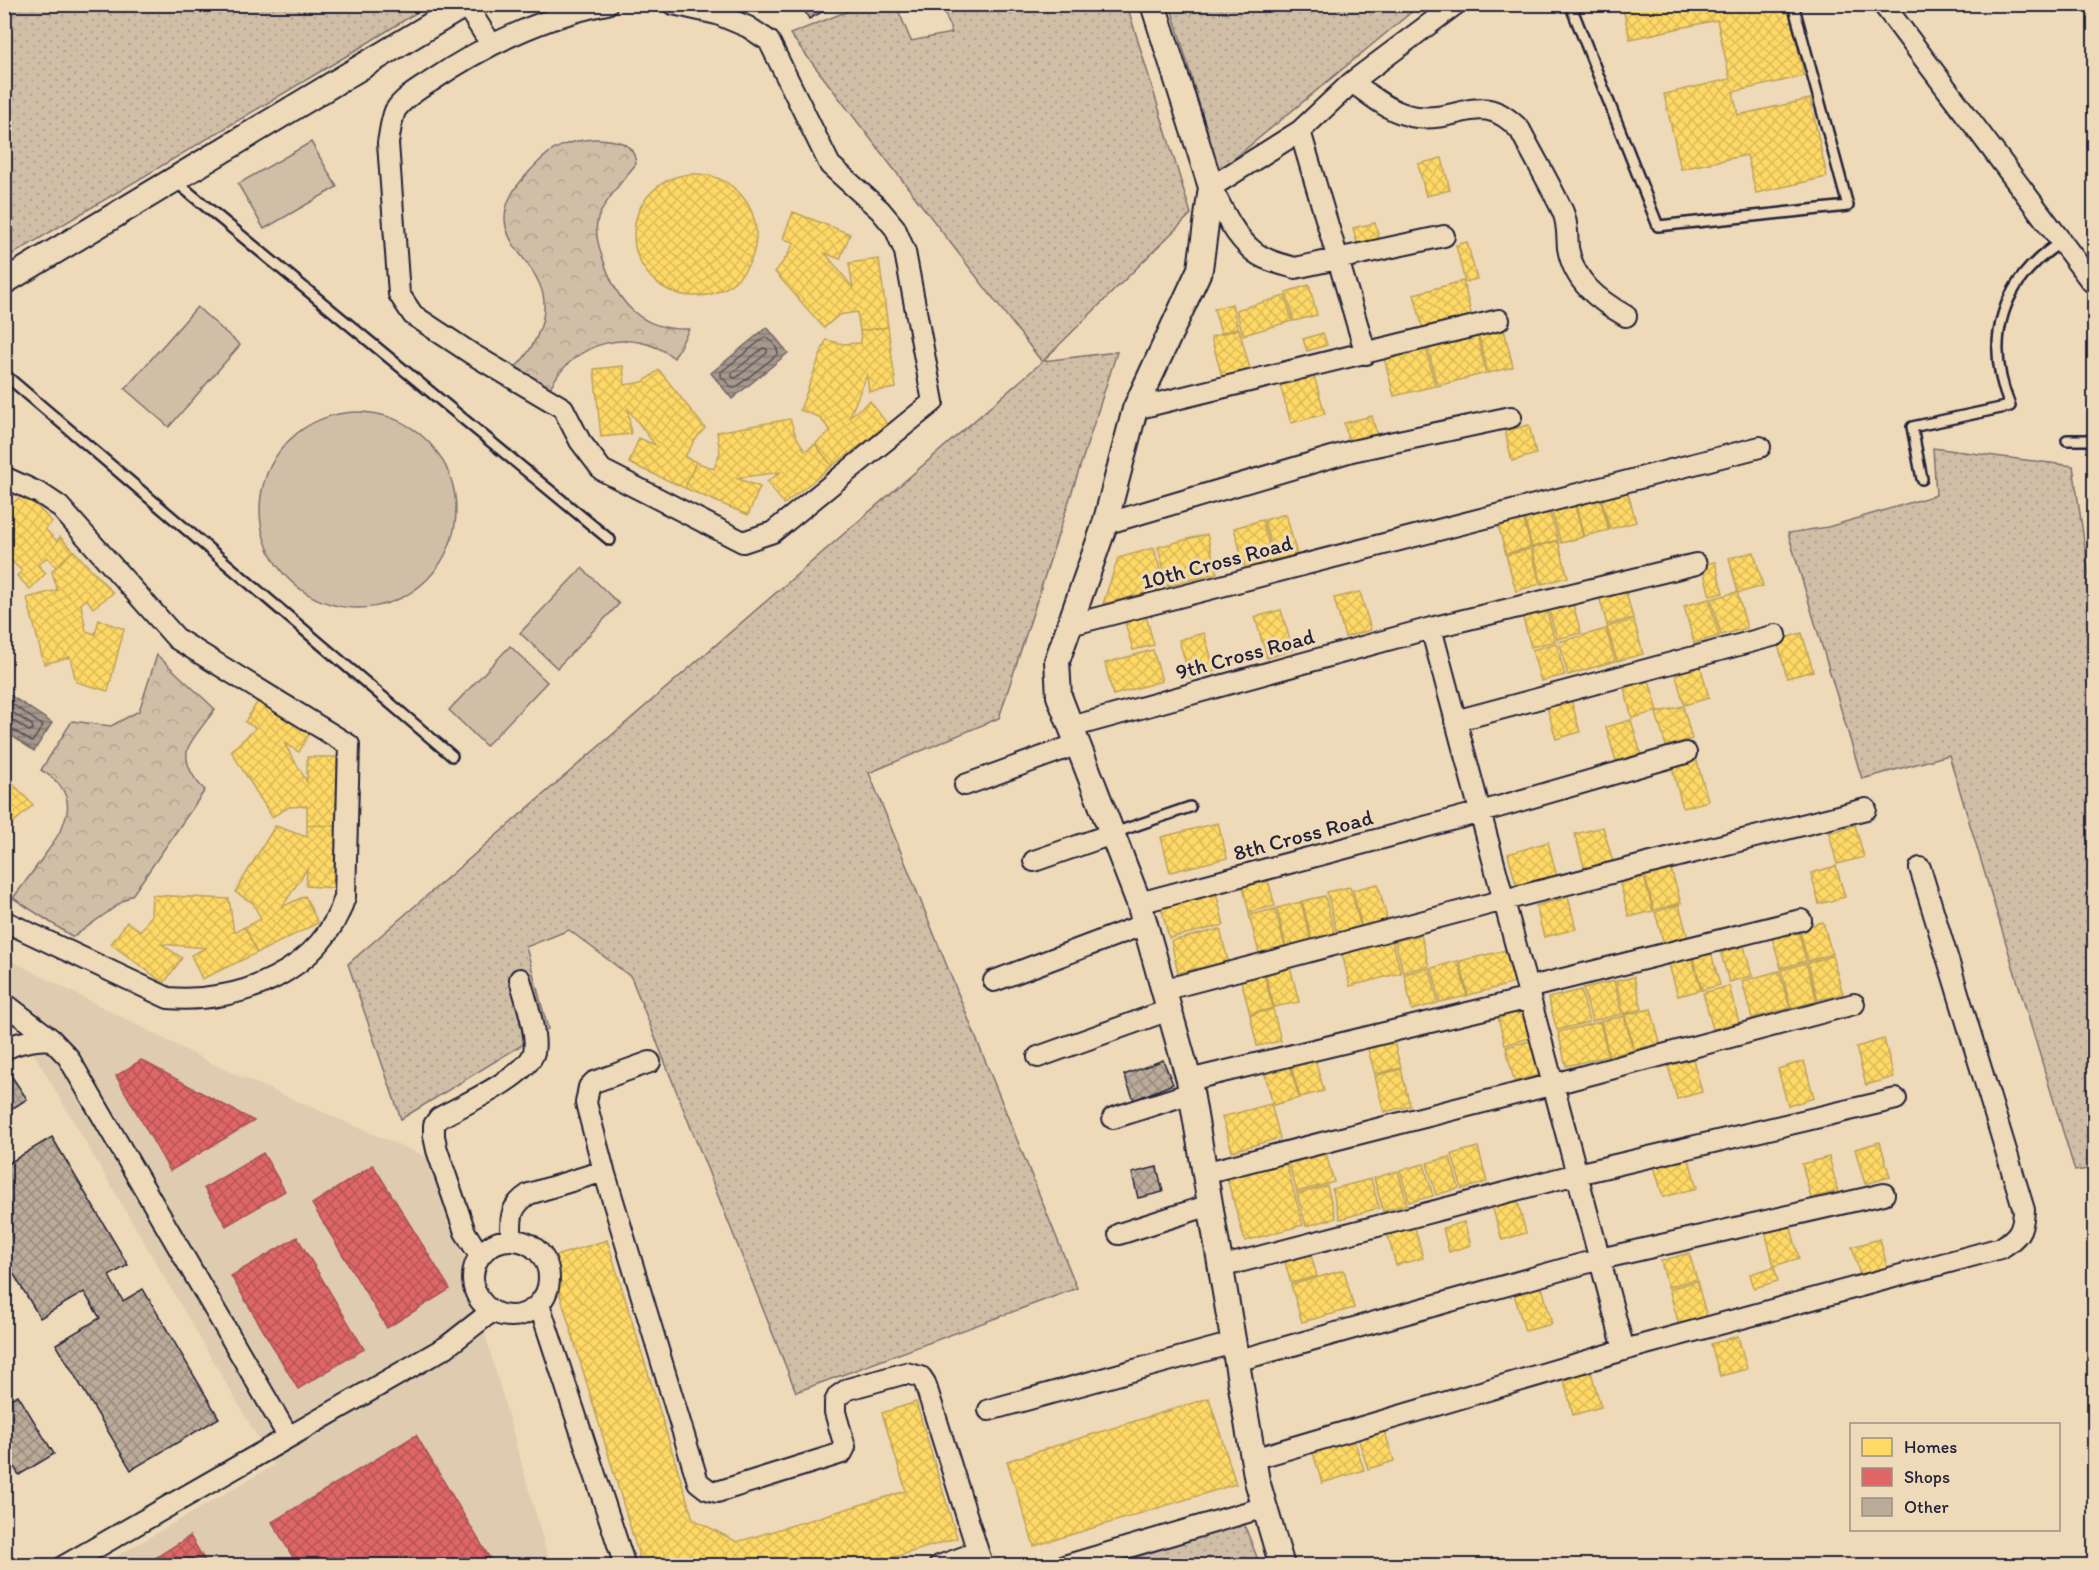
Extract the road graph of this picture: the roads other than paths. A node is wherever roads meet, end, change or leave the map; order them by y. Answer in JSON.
{"nodes":[{"id":1,"x":607,"y":4,"type":"edge"},
{"id":2,"x":673,"y":4,"type":"edge"},
{"id":3,"x":1154,"y":4,"type":"edge"},
{"id":4,"x":1456,"y":4,"type":"edge"},
{"id":5,"x":1570,"y":4,"type":"edge"},
{"id":6,"x":1793,"y":4,"type":"edge"},
{"id":7,"x":1883,"y":4,"type":"edge"},
{"id":8,"x":464,"y":6,"type":"edge"},
{"id":9,"x":487,"y":47,"type":"junction"},
{"id":10,"x":1352,"y":82,"type":"junction"},
{"id":11,"x":1300,"y":130,"type":"junction"},
{"id":12,"x":175,"y":181,"type":"junction"},
{"id":13,"x":1211,"y":187,"type":"junction"},
{"id":14,"x":1444,"y":236,"type":"dead end"},
{"id":15,"x":2061,"y":242,"type":"junction"},
{"id":16,"x":1338,"y":259,"type":"junction"},
{"id":17,"x":4,"y":282,"type":"edge"},
{"id":18,"x":2093,"y":283,"type":"edge"},
{"id":19,"x":1626,"y":316,"type":"dead end"},
{"id":20,"x":1499,"y":320,"type":"dead end"},
{"id":21,"x":1365,"y":354,"type":"junction"},
{"id":22,"x":4,"y":374,"type":"edge"},
{"id":23,"x":1135,"y":409,"type":"junction"},
{"id":24,"x":1511,"y":417,"type":"dead end"},
{"id":25,"x":2067,"y":440,"type":"dead end"},
{"id":26,"x":2094,"y":440,"type":"edge"},
{"id":27,"x":1760,"y":447,"type":"dead end"},
{"id":28,"x":4,"y":477,"type":"edge"},
{"id":29,"x":1922,"y":479,"type":"dead end"},
{"id":30,"x":1105,"y":524,"type":"junction"},
{"id":31,"x":610,"y":540,"type":"dead end"},
{"id":32,"x":1696,"y":564,"type":"dead end"},
{"id":33,"x":1070,"y":625,"type":"junction"},
{"id":34,"x":1431,"y":628,"type":"junction"},
{"id":35,"x":1776,"y":635,"type":"dead end"},
{"id":36,"x":1455,"y":721,"type":"junction"},
{"id":37,"x":1075,"y":736,"type":"junction"},
{"id":38,"x":1686,"y":753,"type":"dead end"},
{"id":39,"x":452,"y":756,"type":"dead end"},
{"id":40,"x":965,"y":785,"type":"dead end"},
{"id":41,"x":1190,"y":807,"type":"dead end"},
{"id":42,"x":1866,"y":809,"type":"dead end"},
{"id":43,"x":1480,"y":812,"type":"junction"},
{"id":44,"x":1112,"y":834,"type":"junction"},
{"id":45,"x":1034,"y":861,"type":"dead end"},
{"id":46,"x":1920,"y":868,"type":"dead end"},
{"id":47,"x":1504,"y":900,"type":"junction"},
{"id":48,"x":1142,"y":914,"type":"junction"},
{"id":49,"x":1801,"y":920,"type":"dead end"},
{"id":50,"x":4,"y":921,"type":"edge"},
{"id":51,"x":520,"y":979,"type":"dead end"},
{"id":52,"x":994,"y":981,"type":"dead end"},
{"id":53,"x":1529,"y":993,"type":"junction"},
{"id":54,"x":1166,"y":1000,"type":"junction"},
{"id":55,"x":4,"y":1003,"type":"edge"},
{"id":56,"x":1854,"y":1004,"type":"dead end"},
{"id":57,"x":51,"y":1039,"type":"junction"},
{"id":58,"x":4,"y":1050,"type":"edge"},
{"id":59,"x":1038,"y":1057,"type":"dead end"},
{"id":60,"x":650,"y":1062,"type":"dead end"},
{"id":61,"x":1554,"y":1084,"type":"junction"},
{"id":62,"x":1190,"y":1086,"type":"junction"},
{"id":63,"x":1896,"y":1099,"type":"dead end"},
{"id":64,"x":1113,"y":1118,"type":"dead end"},
{"id":65,"x":604,"y":1171,"type":"junction"},
{"id":66,"x":1204,"y":1173,"type":"junction"},
{"id":67,"x":1577,"y":1174,"type":"junction"},
{"id":68,"x":1884,"y":1194,"type":"dead end"},
{"id":69,"x":1210,"y":1205,"type":"junction"},
{"id":70,"x":1119,"y":1234,"type":"dead end"},
{"id":71,"x":511,"y":1239,"type":"junction"},
{"id":72,"x":480,"y":1256,"type":"junction"},
{"id":73,"x":1600,"y":1259,"type":"junction"},
{"id":74,"x":1220,"y":1266,"type":"junction"},
{"id":75,"x":539,"y":1304,"type":"junction"},
{"id":76,"x":492,"y":1311,"type":"junction"},
{"id":77,"x":1624,"y":1350,"type":"junction"},
{"id":78,"x":1235,"y":1352,"type":"junction"},
{"id":79,"x":989,"y":1410,"type":"dead end"},
{"id":80,"x":288,"y":1436,"type":"junction"},
{"id":81,"x":1253,"y":1459,"type":"junction"},
{"id":82,"x":1265,"y":1507,"type":"junction"},
{"id":83,"x":981,"y":1559,"type":"edge"},
{"id":84,"x":64,"y":1566,"type":"edge"},
{"id":85,"x":625,"y":1566,"type":"edge"},
{"id":86,"x":939,"y":1566,"type":"edge"},
{"id":87,"x":1064,"y":1566,"type":"edge"},
{"id":88,"x":1282,"y":1566,"type":"edge"}],
"edges":[{"from":1,"to":9,"type":"street"},
{"from":2,"to":9,"type":"street"},
{"from":3,"to":13,"type":"street"},
{"from":4,"to":10,"type":"street"},
{"from":5,"to":6,"type":"lane"},
{"from":7,"to":15,"type":"street"},
{"from":8,"to":9,"type":"street"},
{"from":8,"to":12,"type":"street"},
{"from":10,"to":11,"type":"street"},
{"from":10,"to":19,"type":"street"},
{"from":11,"to":13,"type":"street"},
{"from":11,"to":16,"type":"street"},
{"from":12,"to":17,"type":"street"},
{"from":12,"to":31,"type":"lane"},
{"from":13,"to":16,"type":"street"},
{"from":13,"to":23,"type":"street"},
{"from":14,"to":16,"type":"street"},
{"from":15,"to":18,"type":"street"},
{"from":15,"to":29,"type":"lane"},
{"from":16,"to":21,"type":"street"},
{"from":20,"to":21,"type":"street"},
{"from":21,"to":23,"type":"street"},
{"from":22,"to":39,"type":"lane"},
{"from":23,"to":30,"type":"street"},
{"from":24,"to":30,"type":"street"},
{"from":25,"to":26,"type":"lane"},
{"from":27,"to":33,"type":"street","name":"10th Cross Road"},
{"from":28,"to":50,"type":"street"},
{"from":30,"to":33,"type":"street"},
{"from":32,"to":34,"type":"street","name":"9th Cross Road"},
{"from":33,"to":37,"type":"street"},
{"from":34,"to":36,"type":"street"},
{"from":34,"to":37,"type":"street","name":"9th Cross Road"},
{"from":35,"to":36,"type":"street"},
{"from":36,"to":43,"type":"street"},
{"from":37,"to":40,"type":"street","name":"9th Cross Road"},
{"from":37,"to":44,"type":"street"},
{"from":38,"to":43,"type":"street","name":"8th Cross Road"},
{"from":41,"to":44,"type":"lane"},
{"from":42,"to":47,"type":"street"},
{"from":43,"to":47,"type":"street"},
{"from":43,"to":48,"type":"street","name":"8th Cross Road"},
{"from":44,"to":45,"type":"street"},
{"from":44,"to":48,"type":"street"},
{"from":46,"to":77,"type":"street"},
{"from":47,"to":53,"type":"street"},
{"from":47,"to":54,"type":"street"},
{"from":48,"to":52,"type":"street","name":"8th Cross Road"},
{"from":48,"to":54,"type":"street"},
{"from":49,"to":53,"type":"street"},
{"from":51,"to":72,"type":"street"},
{"from":53,"to":61,"type":"street"},
{"from":53,"to":62,"type":"street"},
{"from":54,"to":59,"type":"street"},
{"from":54,"to":62,"type":"street"},
{"from":55,"to":57,"type":"street"},
{"from":56,"to":61,"type":"street"},
{"from":57,"to":58,"type":"street"},
{"from":57,"to":80,"type":"street"},
{"from":60,"to":65,"type":"street"},
{"from":61,"to":66,"type":"street"},
{"from":61,"to":67,"type":"street"},
{"from":62,"to":64,"type":"street"},
{"from":62,"to":66,"type":"street"},
{"from":63,"to":67,"type":"street"},
{"from":65,"to":71,"type":"street"},
{"from":65,"to":83,"type":"street"},
{"from":66,"to":69,"type":"street"},
{"from":67,"to":73,"type":"street"},
{"from":67,"to":74,"type":"street"},
{"from":68,"to":73,"type":"street"},
{"from":69,"to":70,"type":"street"},
{"from":69,"to":74,"type":"street"},
{"from":71,"to":72,"type":"street"},
{"from":71,"to":75,"type":"street"},
{"from":72,"to":76,"type":"street"},
{"from":73,"to":77,"type":"street"},
{"from":73,"to":78,"type":"street"},
{"from":74,"to":78,"type":"street"},
{"from":75,"to":76,"type":"street"},
{"from":75,"to":85,"type":"street"},
{"from":76,"to":80,"type":"street"},
{"from":77,"to":81,"type":"street"},
{"from":78,"to":79,"type":"street"},
{"from":78,"to":81,"type":"street"},
{"from":80,"to":84,"type":"street"},
{"from":81,"to":82,"type":"street"},
{"from":82,"to":87,"type":"street"},
{"from":82,"to":88,"type":"street"},
{"from":83,"to":86,"type":"street"}]}
